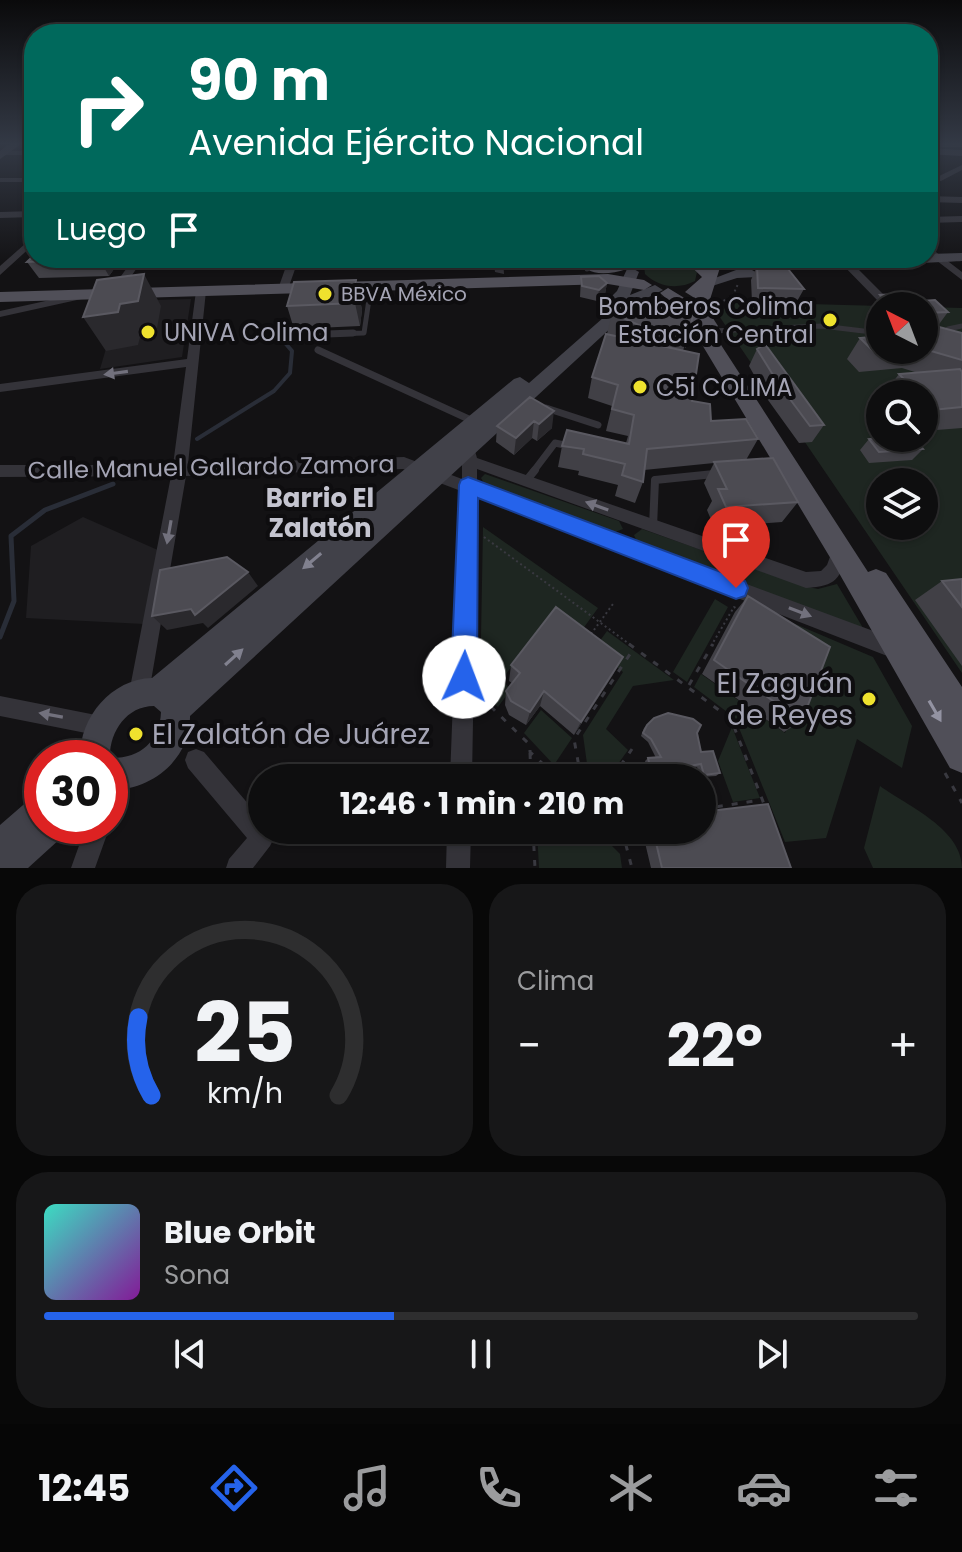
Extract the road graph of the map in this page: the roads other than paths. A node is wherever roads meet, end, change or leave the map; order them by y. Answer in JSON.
{"nodes":[{"id":1,"x":938,"y":199,"type":"edge"},
{"id":2,"x":962,"y":200,"type":"edge"},
{"id":3,"x":24,"y":214,"type":"edge"},
{"id":4,"x":0,"y":215,"type":"edge"},
{"id":5,"x":962,"y":219,"type":"edge"},
{"id":6,"x":938,"y":220,"type":"edge"},
{"id":7,"x":24,"y":249,"type":"edge"},
{"id":8,"x":132,"y":268,"type":"edge"},
{"id":9,"x":291,"y":268,"type":"edge"},
{"id":10,"x":485,"y":268,"type":"edge"},
{"id":11,"x":619,"y":268,"type":"edge"},
{"id":12,"x":796,"y":268,"type":"edge"},
{"id":13,"x":851,"y":268,"type":"edge"},
{"id":14,"x":0,"y":272,"type":"edge"},
{"id":15,"x":710,"y":274,"type":"edge"},
{"id":16,"x":644,"y":277,"type":"edge"},
{"id":17,"x":434,"y":279,"type":"junction"},
{"id":18,"x":285,"y":284,"type":"junction"},
{"id":19,"x":371,"y":286,"type":"junction"},
{"id":20,"x":0,"y":288,"type":"edge"},
{"id":21,"x":117,"y":289,"type":"junction"},
{"id":22,"x":93,"y":290,"type":"junction"},
{"id":23,"x":201,"y":291,"type":"junction"},
{"id":24,"x":875,"y":292,"type":"edge"},
{"id":25,"x":0,"y":297,"type":"edge"},
{"id":26,"x":0,"y":314,"type":"edge"},
{"id":27,"x":962,"y":326,"type":"edge"},
{"id":28,"x":712,"y":331,"type":"junction"},
{"id":29,"x":866,"y":331,"type":"edge"},
{"id":30,"x":301,"y":335,"type":"dead end"},
{"id":31,"x":946,"y":344,"type":"edge"},
{"id":32,"x":318,"y":350,"type":"dead end"},
{"id":33,"x":193,"y":362,"type":"junction"},
{"id":34,"x":0,"y":388,"type":"edge"},
{"id":35,"x":521,"y":400,"type":"junction"},
{"id":36,"x":475,"y":422,"type":"junction"},
{"id":37,"x":598,"y":425,"type":"dead end"},
{"id":38,"x":585,"y":450,"type":"edge"},
{"id":39,"x":449,"y":461,"type":"junction"},
{"id":40,"x":181,"y":462,"type":"junction"},
{"id":41,"x":0,"y":471,"type":"edge"},
{"id":42,"x":729,"y":473,"type":"edge"},
{"id":43,"x":526,"y":481,"type":"junction"},
{"id":44,"x":468,"y":485,"type":"junction"},
{"id":45,"x":632,"y":519,"type":"junction"},
{"id":46,"x":653,"y":527,"type":"junction"},
{"id":47,"x":623,"y":544,"type":"junction"},
{"id":48,"x":840,"y":551,"type":"junction"},
{"id":49,"x":899,"y":650,"type":"junction"},
{"id":50,"x":157,"y":698,"type":"junction"},
{"id":51,"x":0,"y":706,"type":"edge"},
{"id":52,"x":962,"y":716,"type":"edge"},
{"id":53,"x":60,"y":740,"type":"edge"},
{"id":54,"x":110,"y":740,"type":"edge"},
{"id":55,"x":962,"y":756,"type":"edge"},
{"id":56,"x":196,"y":760,"type":"dead end"},
{"id":57,"x":461,"y":764,"type":"edge"},
{"id":58,"x":128,"y":774,"type":"edge"},
{"id":59,"x":24,"y":826,"type":"edge"},
{"id":60,"x":29,"y":844,"type":"edge"},
{"id":61,"x":92,"y":844,"type":"edge"},
{"id":62,"x":459,"y":844,"type":"edge"},
{"id":63,"x":0,"y":847,"type":"edge"},
{"id":64,"x":2,"y":868,"type":"edge"},
{"id":65,"x":83,"y":868,"type":"edge"},
{"id":66,"x":238,"y":868,"type":"edge"},
{"id":67,"x":458,"y":868,"type":"edge"}],
"edges":[{"from":1,"to":2,"type":"street"},
{"from":3,"to":4,"type":"street"},
{"from":5,"to":6,"type":"street"},
{"from":7,"to":14,"type":"street"},
{"from":8,"to":21,"type":"street"},
{"from":9,"to":18,"type":"street"},
{"from":10,"to":17,"type":"main road"},
{"from":11,"to":16,"type":"main road"},
{"from":12,"to":15,"type":"main road"},
{"from":13,"to":24,"type":"street"},
{"from":15,"to":16,"type":"main road"},
{"from":15,"to":28,"type":"main road"},
{"from":16,"to":17,"type":"main road"},
{"from":16,"to":35,"type":"main road"},
{"from":16,"to":36,"type":"main road"},
{"from":16,"to":48,"type":"main road"},
{"from":17,"to":18,"type":"main road"},
{"from":17,"to":19,"type":"main road"},
{"from":18,"to":19,"type":"main road"},
{"from":18,"to":21,"type":"main road"},
{"from":18,"to":23,"type":"main road"},
{"from":19,"to":30,"type":"lane"},
{"from":20,"to":22,"type":"main road"},
{"from":21,"to":22,"type":"main road"},
{"from":21,"to":23,"type":"main road"},
{"from":22,"to":25,"type":"main road"},
{"from":22,"to":26,"type":"street"},
{"from":23,"to":33,"type":"street"},
{"from":27,"to":31,"type":"lane"},
{"from":28,"to":29,"type":"lane"},
{"from":28,"to":52,"type":"main road"},
{"from":32,"to":36,"type":"lane"},
{"from":33,"to":34,"type":"street","one_way":true},
{"from":33,"to":40,"type":"street"},
{"from":35,"to":37,"type":"lane"},
{"from":35,"to":39,"type":"main road"},
{"from":36,"to":39,"type":"main road"},
{"from":38,"to":43,"type":"lane"},
{"from":39,"to":40,"type":"street","name":"Calle Manuel Gallardo Zamora"},
{"from":39,"to":43,"type":"street"},
{"from":39,"to":44,"type":"street"},
{"from":39,"to":44,"type":"street"},
{"from":39,"to":50,"type":"main road"},
{"from":40,"to":41,"type":"street","name":"Calle Manuel Gallardo Zamora"},
{"from":40,"to":50,"type":"street","one_way":true},
{"from":42,"to":46,"type":"lane"},
{"from":45,"to":43,"type":"street","one_way":true},
{"from":44,"to":47,"type":"street"},
{"from":44,"to":57,"type":"street"},
{"from":45,"to":46,"type":"street"},
{"from":45,"to":47,"type":"street"},
{"from":46,"to":48,"type":"street"},
{"from":47,"to":49,"type":"street","one_way":true},
{"from":48,"to":49,"type":"main road"},
{"from":49,"to":55,"type":"main road","one_way":true},
{"from":50,"to":54,"type":"main road"},
{"from":50,"to":58,"type":"main road"},
{"from":53,"to":51,"type":"street","one_way":true},
{"from":56,"to":66,"type":"street"},
{"from":59,"to":63,"type":"main road"},
{"from":60,"to":64,"type":"main road"},
{"from":61,"to":65,"type":"street"},
{"from":62,"to":67,"type":"street"}]}
